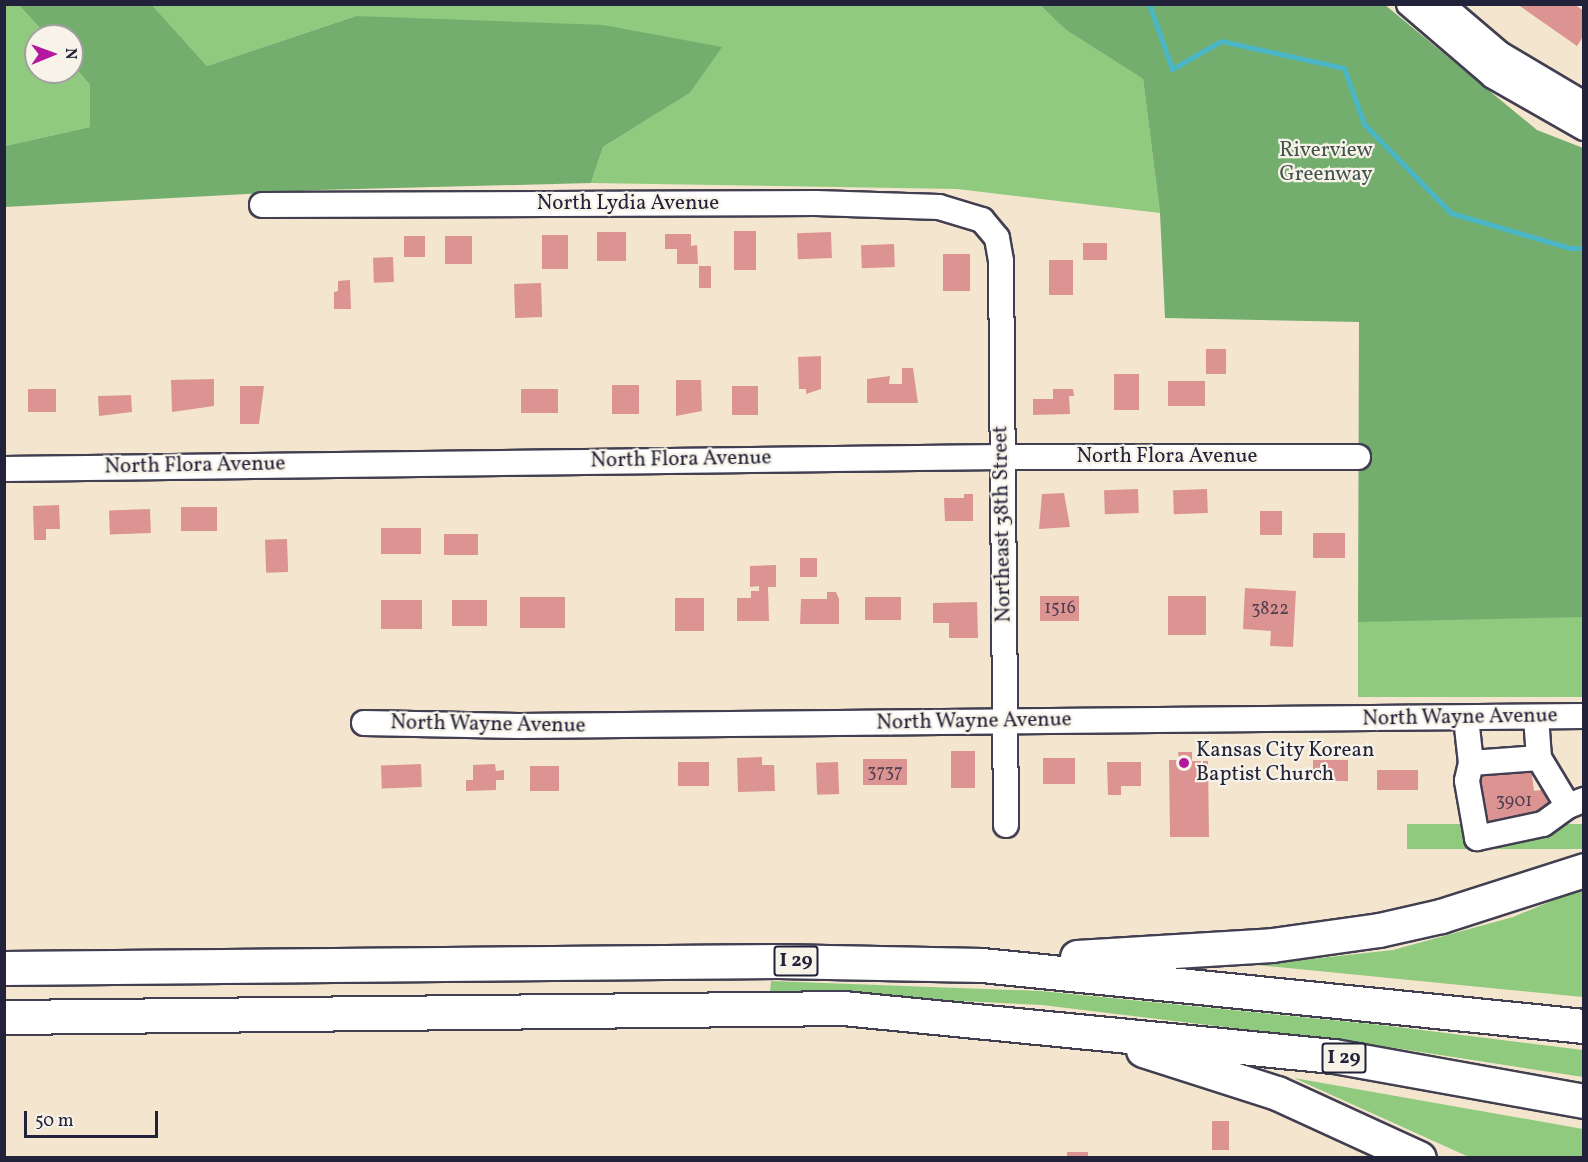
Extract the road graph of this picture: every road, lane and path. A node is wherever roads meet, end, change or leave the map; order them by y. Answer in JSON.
{"nodes":[{"id":1,"x":1409,"y":4,"type":"edge"},
{"id":2,"x":1441,"y":4,"type":"edge"},
{"id":3,"x":1584,"y":104,"type":"edge"},
{"id":4,"x":1584,"y":128,"type":"edge"},
{"id":5,"x":262,"y":205,"type":"dead end"},
{"id":6,"x":988,"y":226,"type":"joint"},
{"id":7,"x":1002,"y":457,"type":"junction"},
{"id":8,"x":1358,"y":457,"type":"dead end"},
{"id":9,"x":4,"y":469,"type":"edge"},
{"id":10,"x":1584,"y":716,"type":"edge"},
{"id":11,"x":1536,"y":717,"type":"junction"},
{"id":12,"x":1466,"y":718,"type":"junction"},
{"id":13,"x":1006,"y":722,"type":"junction"},
{"id":14,"x":364,"y":723,"type":"dead end"},
{"id":15,"x":1539,"y":758,"type":"junction"},
{"id":16,"x":1471,"y":763,"type":"junction"},
{"id":17,"x":1576,"y":803,"type":"edge"},
{"id":18,"x":1006,"y":825,"type":"dead end"},
{"id":19,"x":1584,"y":870,"type":"edge"},
{"id":20,"x":982,"y":965,"type":"junction"},
{"id":21,"x":4,"y":968,"type":"edge"},
{"id":22,"x":4,"y":1017,"type":"edge"},
{"id":23,"x":1584,"y":1026,"type":"edge"},
{"id":24,"x":1103,"y":1032,"type":"junction"},
{"id":25,"x":1584,"y":1101,"type":"edge"},
{"id":26,"x":1419,"y":1158,"type":"edge"}],
"edges":[{"from":1,"to":4,"type":"street"},
{"from":2,"to":3,"type":"street"},
{"from":5,"to":6,"type":"street","name":"North Lydia Avenue"},
{"from":6,"to":7,"type":"street","name":"Northeast 38th Street"},
{"from":7,"to":8,"type":"street","name":"North Flora Avenue"},
{"from":7,"to":9,"type":"street","name":"North Flora Avenue"},
{"from":7,"to":13,"type":"street","name":"Northeast 38th Street"},
{"from":10,"to":11,"type":"street","name":"North Wayne Avenue"},
{"from":11,"to":12,"type":"street","name":"North Wayne Avenue"},
{"from":11,"to":15,"type":"street"},
{"from":12,"to":13,"type":"street","name":"North Wayne Avenue"},
{"from":12,"to":16,"type":"street"},
{"from":13,"to":14,"type":"street","name":"North Wayne Avenue"},
{"from":13,"to":18,"type":"street","name":"Northeast 38th Street"},
{"from":15,"to":16,"type":"street"},
{"from":15,"to":17,"type":"street"},
{"from":16,"to":17,"type":"street"},
{"from":19,"to":20,"type":"highway"},
{"from":20,"to":21,"type":"highway","number":"I 29"},
{"from":20,"to":23,"type":"highway","number":"I 29"},
{"from":22,"to":24,"type":"highway","number":"I 29"},
{"from":24,"to":25,"type":"highway","number":"I 29"},
{"from":24,"to":26,"type":"highway"}]}
